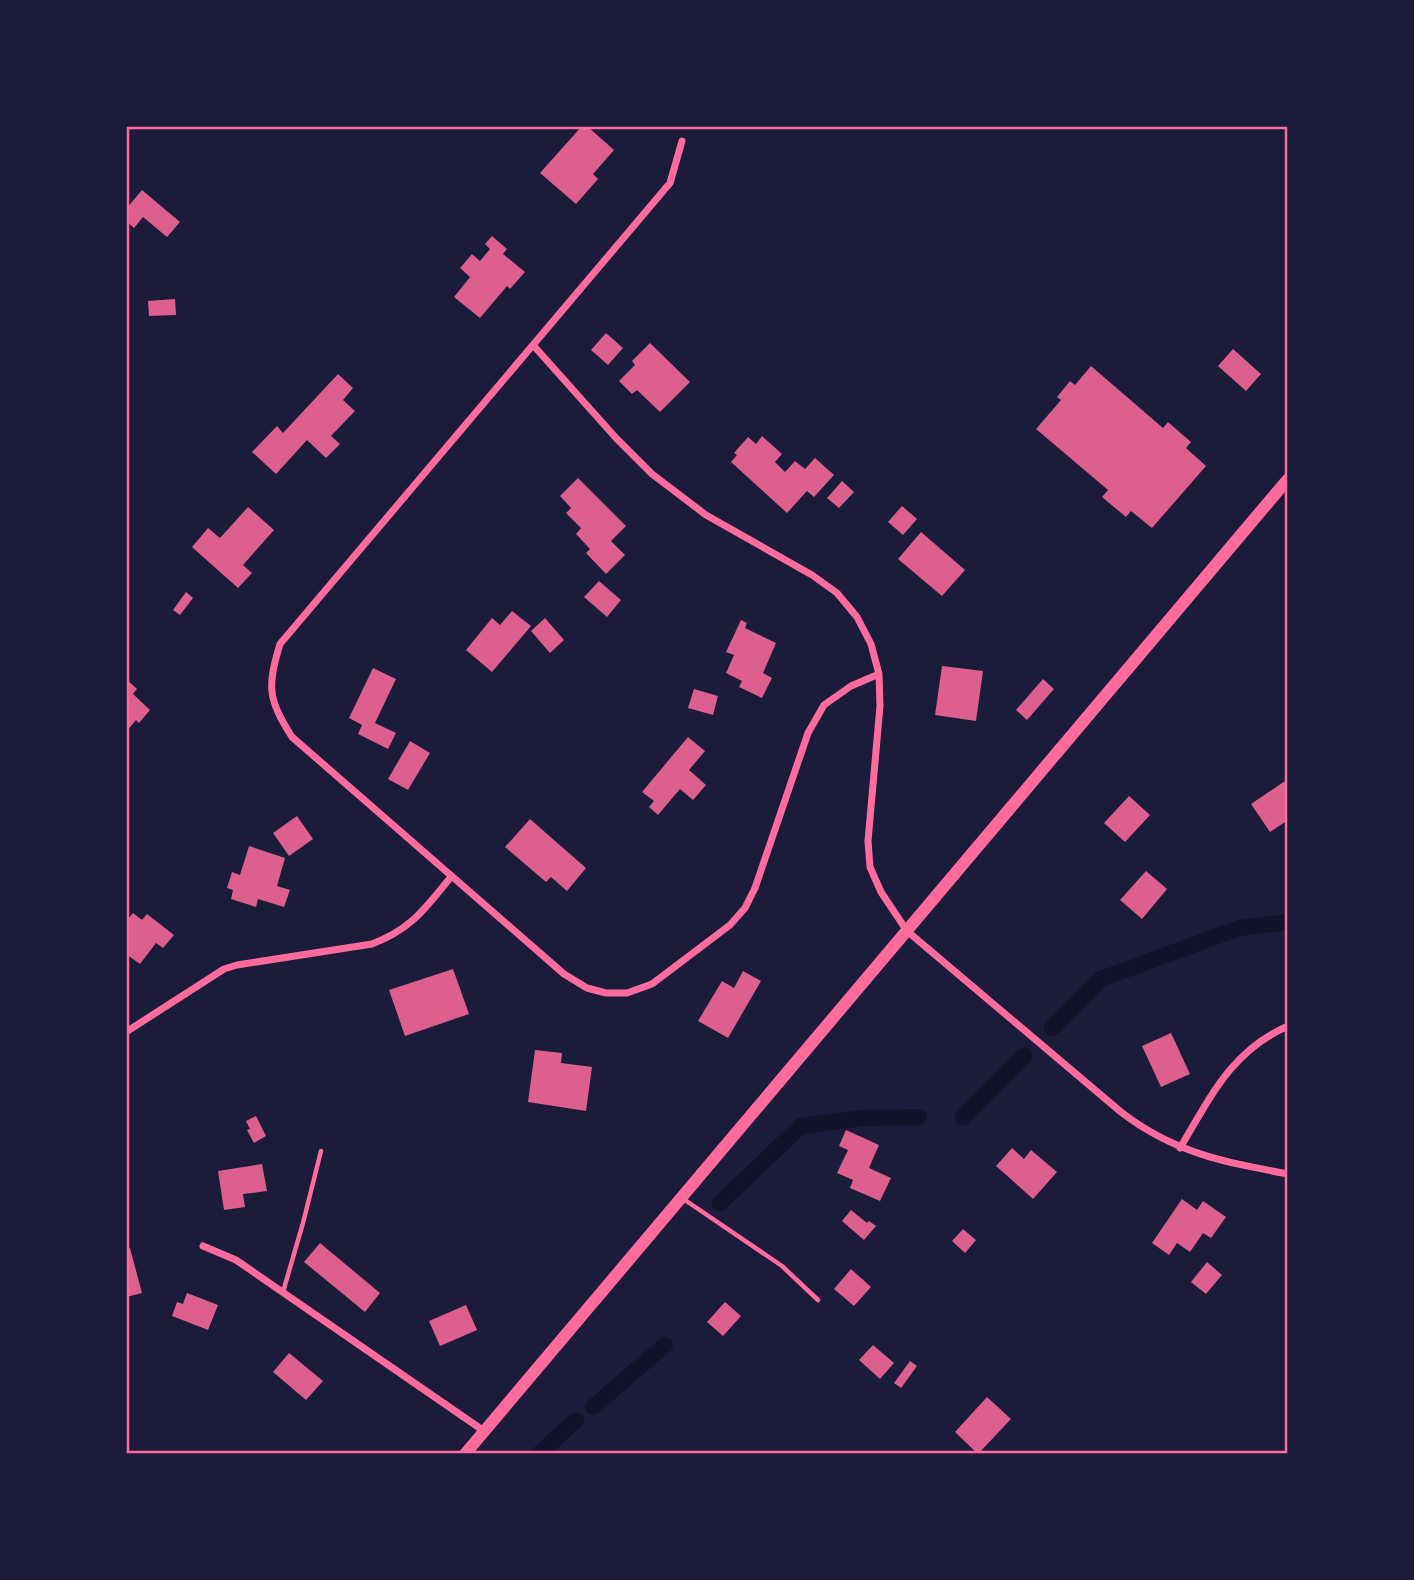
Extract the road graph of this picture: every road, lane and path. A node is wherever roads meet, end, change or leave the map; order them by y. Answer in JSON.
{"nodes":[{"id":1,"x":682,"y":141,"type":"dead end"},
{"id":2,"x":533,"y":345,"type":"junction"},
{"id":3,"x":1288,"y":479,"type":"edge"},
{"id":4,"x":879,"y":674,"type":"junction"},
{"id":5,"x":452,"y":877,"type":"junction"},
{"id":6,"x":906,"y":931,"type":"junction"},
{"id":7,"x":1288,"y":1026,"type":"edge"},
{"id":8,"x":126,"y":1032,"type":"edge"},
{"id":9,"x":1180,"y":1148,"type":"junction"},
{"id":10,"x":321,"y":1151,"type":"dead end"},
{"id":11,"x":1288,"y":1174,"type":"edge"},
{"id":12,"x":682,"y":1197,"type":"junction"},
{"id":13,"x":203,"y":1246,"type":"dead end"},
{"id":14,"x":283,"y":1292,"type":"junction"},
{"id":15,"x":818,"y":1300,"type":"dead end"},
{"id":16,"x":484,"y":1431,"type":"junction"},
{"id":17,"x":465,"y":1454,"type":"edge"}],
"edges":[{"from":1,"to":2,"type":"street"},
{"from":2,"to":4,"type":"street"},
{"from":2,"to":5,"type":"street"},
{"from":3,"to":6,"type":"main road"},
{"from":4,"to":5,"type":"street"},
{"from":4,"to":6,"type":"street"},
{"from":5,"to":8,"type":"street"},
{"from":6,"to":9,"type":"street"},
{"from":6,"to":12,"type":"main road"},
{"from":7,"to":9,"type":"street"},
{"from":9,"to":11,"type":"street"},
{"from":10,"to":14,"type":"lane"},
{"from":12,"to":15,"type":"lane"},
{"from":12,"to":16,"type":"main road"},
{"from":13,"to":14,"type":"street"},
{"from":14,"to":16,"type":"street"},
{"from":16,"to":17,"type":"main road"}]}
